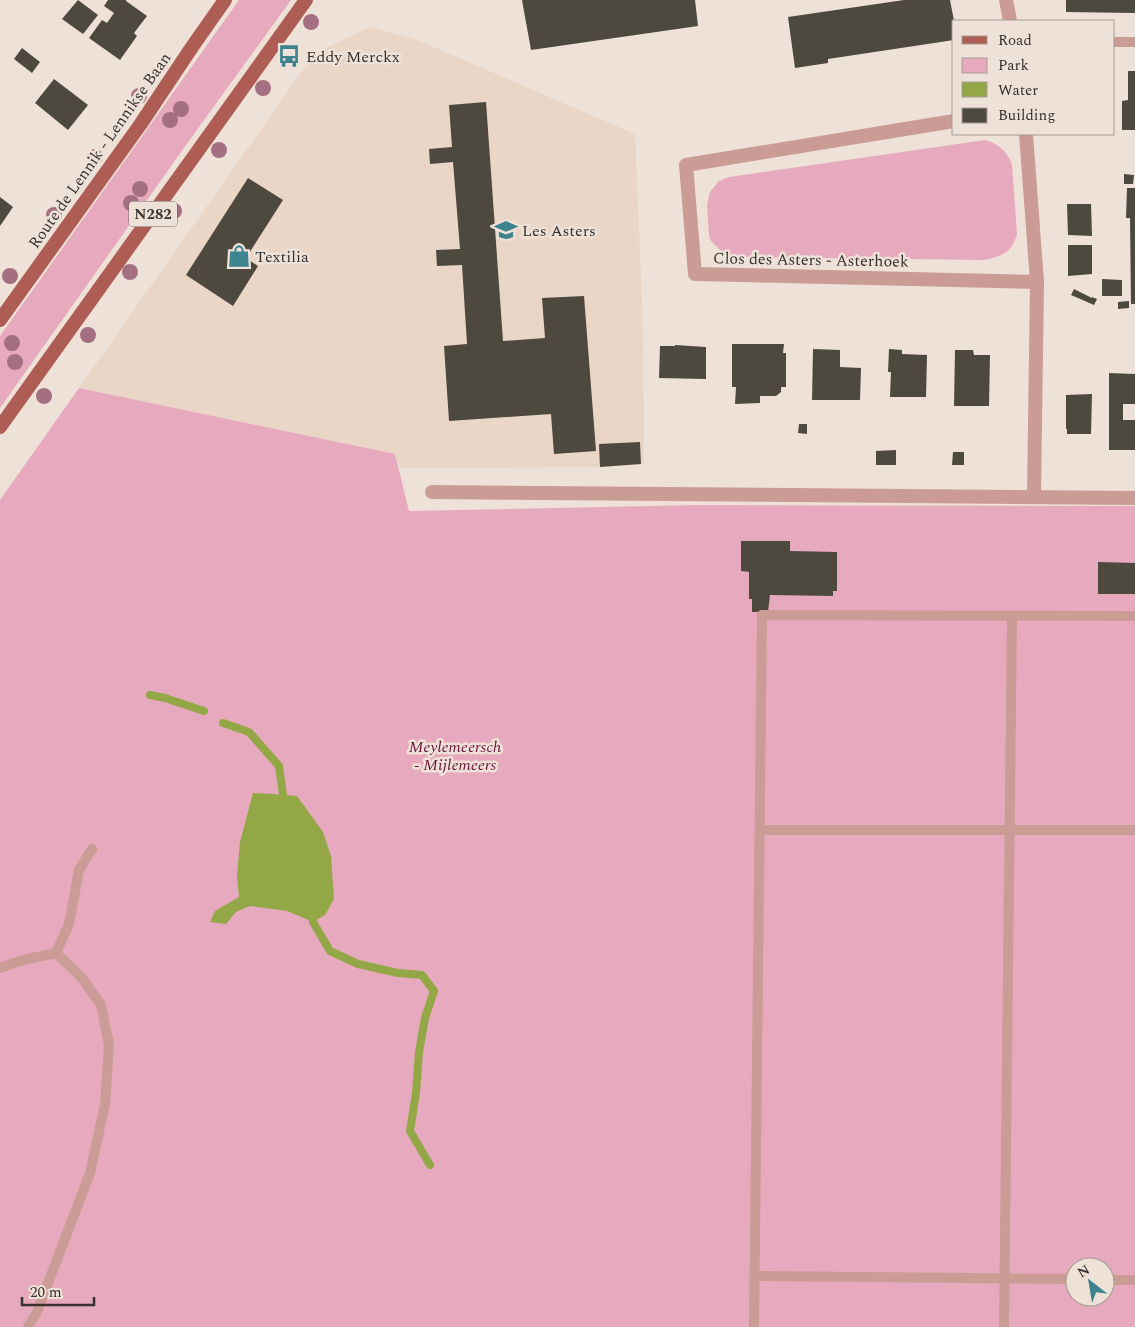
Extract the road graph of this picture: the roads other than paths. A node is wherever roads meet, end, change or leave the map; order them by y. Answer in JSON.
{"nodes":[{"id":1,"x":225,"y":0,"type":"edge"},
{"id":2,"x":306,"y":0,"type":"edge"},
{"id":3,"x":1006,"y":0,"type":"edge"},
{"id":4,"x":1010,"y":20,"type":"edge"},
{"id":5,"x":1115,"y":42,"type":"edge"},
{"id":6,"x":1135,"y":42,"type":"edge"},
{"id":7,"x":952,"y":121,"type":"edge"},
{"id":8,"x":1026,"y":135,"type":"edge"},
{"id":9,"x":1037,"y":282,"type":"junction"},
{"id":10,"x":0,"y":320,"type":"edge"},
{"id":11,"x":0,"y":427,"type":"edge"},
{"id":12,"x":432,"y":492,"type":"dead end"},
{"id":13,"x":1034,"y":497,"type":"junction"},
{"id":14,"x":1135,"y":498,"type":"edge"},
{"id":15,"x":1012,"y":616,"type":"junction"},
{"id":16,"x":1135,"y":616,"type":"edge"},
{"id":17,"x":760,"y":830,"type":"junction"},
{"id":18,"x":1010,"y":830,"type":"junction"},
{"id":19,"x":1135,"y":830,"type":"edge"},
{"id":20,"x":92,"y":849,"type":"dead end"},
{"id":21,"x":56,"y":953,"type":"junction"},
{"id":22,"x":0,"y":968,"type":"edge"},
{"id":23,"x":755,"y":1276,"type":"junction"},
{"id":24,"x":1004,"y":1278,"type":"junction"},
{"id":25,"x":1065,"y":1279,"type":"edge"},
{"id":26,"x":1115,"y":1280,"type":"edge"},
{"id":27,"x":1135,"y":1280,"type":"edge"},
{"id":28,"x":28,"y":1327,"type":"edge"},
{"id":29,"x":754,"y":1327,"type":"edge"},
{"id":30,"x":1004,"y":1327,"type":"edge"}],
"edges":[{"from":1,"to":10,"type":"main road","name":"Route de Lennik - Lennikse Baan"},
{"from":2,"to":11,"type":"main road","number":"N282"},
{"from":3,"to":4,"type":"street"},
{"from":5,"to":6,"type":"lane"},
{"from":7,"to":9,"type":"street","name":"Clos des Asters - Asterhoek"},
{"from":8,"to":9,"type":"street"},
{"from":9,"to":13,"type":"street"},
{"from":12,"to":13,"type":"street"},
{"from":13,"to":14,"type":"street"},
{"from":15,"to":16,"type":"lane"},
{"from":15,"to":17,"type":"lane"},
{"from":15,"to":18,"type":"lane"},
{"from":17,"to":18,"type":"lane"},
{"from":17,"to":23,"type":"lane"},
{"from":18,"to":19,"type":"lane"},
{"from":18,"to":24,"type":"lane"},
{"from":20,"to":21,"type":"lane"},
{"from":21,"to":22,"type":"lane"},
{"from":21,"to":28,"type":"lane"},
{"from":23,"to":24,"type":"lane"},
{"from":23,"to":29,"type":"lane"},
{"from":24,"to":25,"type":"lane"},
{"from":24,"to":30,"type":"lane"},
{"from":26,"to":27,"type":"lane"}]}
